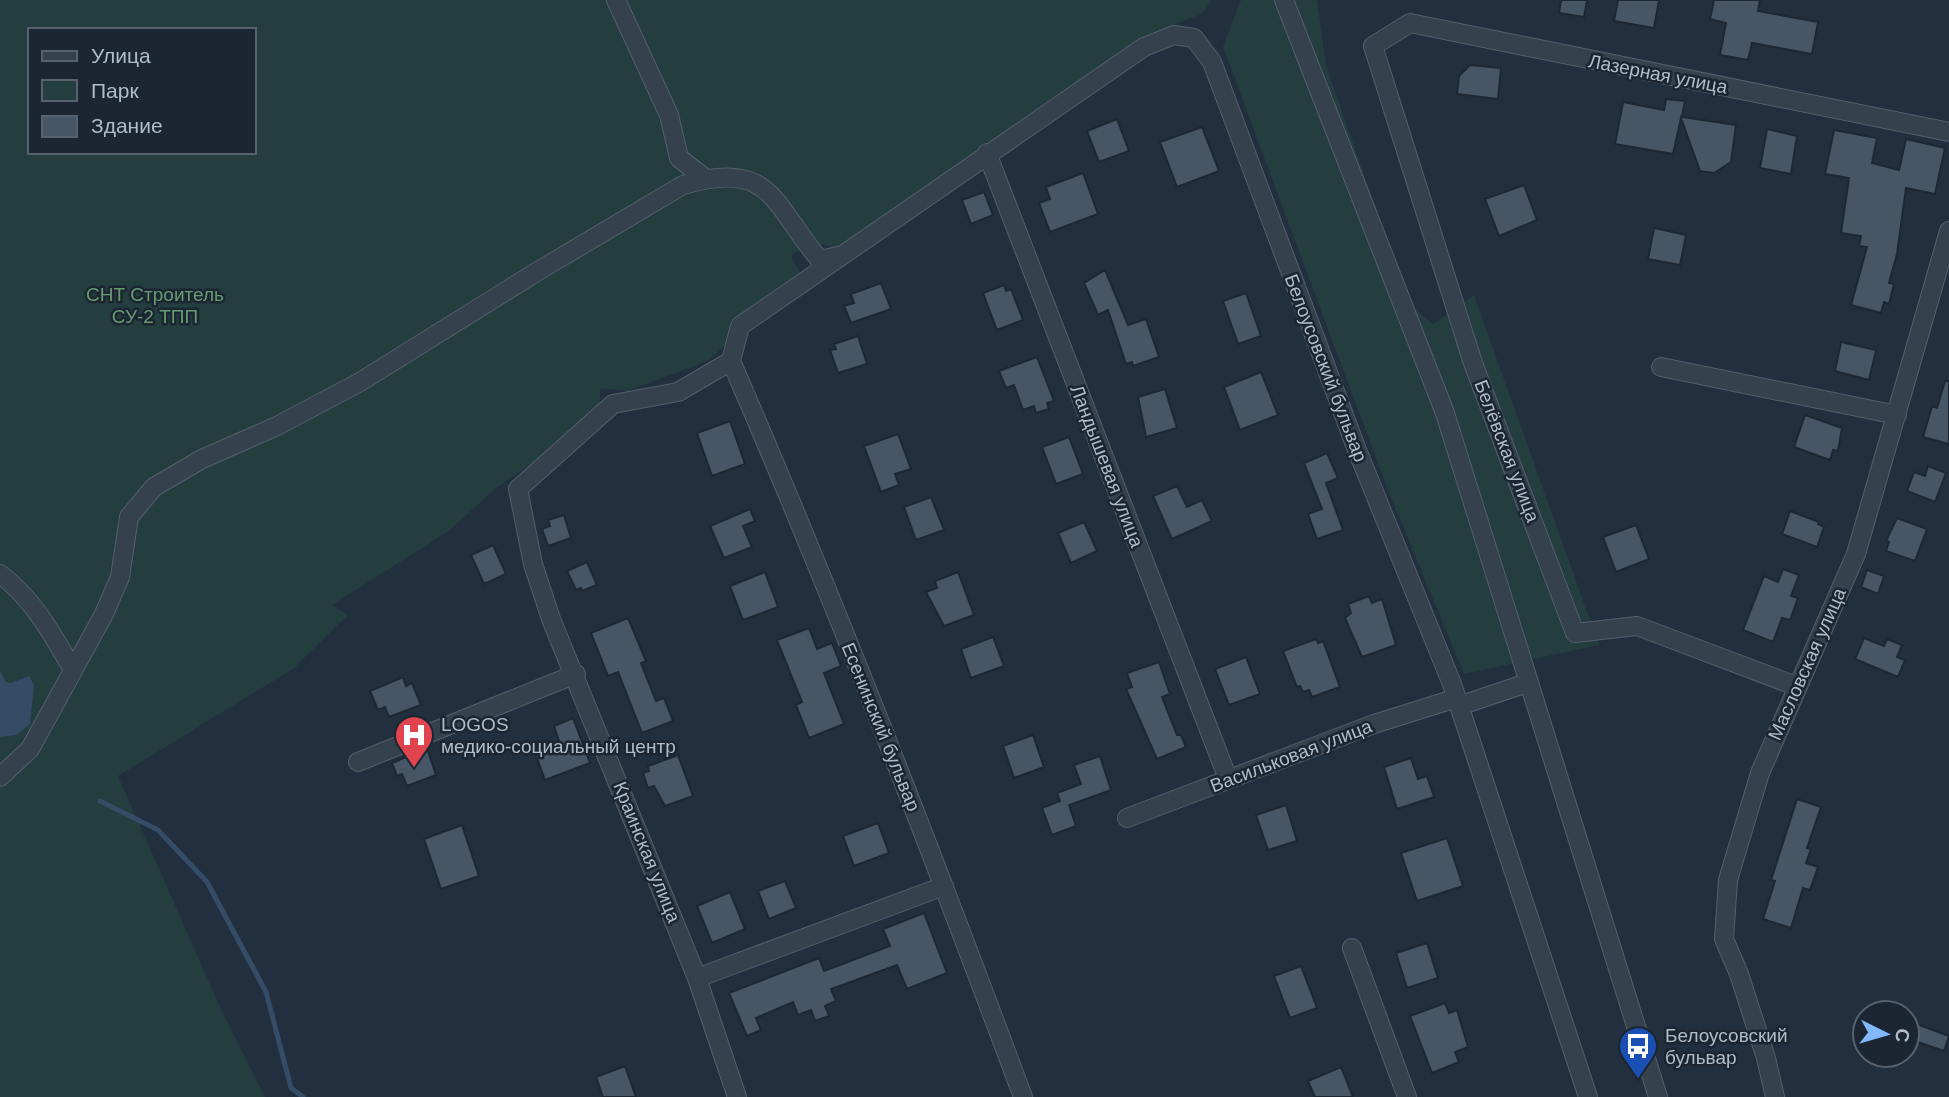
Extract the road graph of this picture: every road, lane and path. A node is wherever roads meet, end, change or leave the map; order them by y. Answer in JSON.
{"nodes":[{"id":1,"x":616,"y":0,"type":"edge"},
{"id":2,"x":1284,"y":0,"type":"edge"},
{"id":3,"x":1373,"y":47,"type":"joint"},
{"id":4,"x":1949,"y":132,"type":"edge"},
{"id":5,"x":987,"y":153,"type":"junction"},
{"id":6,"x":706,"y":179,"type":"junction"},
{"id":7,"x":1949,"y":230,"type":"edge"},
{"id":8,"x":841,"y":255,"type":"junction"},
{"id":9,"x":731,"y":361,"type":"junction"},
{"id":10,"x":1661,"y":367,"type":"dead end"},
{"id":11,"x":1897,"y":415,"type":"junction"},
{"id":12,"x":0,"y":574,"type":"edge"},
{"id":13,"x":72,"y":668,"type":"junction"},
{"id":14,"x":576,"y":674,"type":"junction"},
{"id":15,"x":1527,"y":683,"type":"junction"},
{"id":16,"x":1796,"y":686,"type":"junction"},
{"id":17,"x":1458,"y":702,"type":"junction"},
{"id":18,"x":358,"y":762,"type":"dead end"},
{"id":19,"x":0,"y":777,"type":"edge"},
{"id":20,"x":1228,"y":779,"type":"junction"},
{"id":21,"x":1127,"y":818,"type":"dead end"},
{"id":22,"x":944,"y":886,"type":"junction"},
{"id":23,"x":1352,"y":948,"type":"dead end"},
{"id":24,"x":697,"y":978,"type":"junction"},
{"id":25,"x":737,"y":1097,"type":"edge"},
{"id":26,"x":1023,"y":1097,"type":"edge"},
{"id":27,"x":1407,"y":1097,"type":"edge"},
{"id":28,"x":1588,"y":1097,"type":"edge"},
{"id":29,"x":1658,"y":1097,"type":"edge"},
{"id":30,"x":1775,"y":1097,"type":"edge"}],
"edges":[{"from":1,"to":6,"type":"street"},
{"from":2,"to":15,"type":"street"},
{"from":3,"to":4,"type":"street","name":"Лазерная улица"},
{"from":3,"to":16,"type":"street","name":"Белёвская улица"},
{"from":5,"to":8,"type":"street"},
{"from":5,"to":17,"type":"street","name":"Белоусовский бульвар"},
{"from":5,"to":20,"type":"street","name":"Ландышевая улица"},
{"from":6,"to":8,"type":"street"},
{"from":6,"to":13,"type":"street"},
{"from":7,"to":11,"type":"street","name":"Масловская улица"},
{"from":8,"to":9,"type":"street"},
{"from":9,"to":14,"type":"street","name":"Краинская улица"},
{"from":9,"to":22,"type":"street","name":"Есенинский бульвар"},
{"from":10,"to":11,"type":"street"},
{"from":11,"to":16,"type":"street","name":"Масловская улица"},
{"from":12,"to":13,"type":"street"},
{"from":13,"to":19,"type":"street"},
{"from":14,"to":18,"type":"street"},
{"from":14,"to":24,"type":"street","name":"Краинская улица"},
{"from":15,"to":17,"type":"street","name":"Васильковая улица"},
{"from":15,"to":29,"type":"street"},
{"from":16,"to":30,"type":"street","name":"Масловская улица"},
{"from":17,"to":20,"type":"street","name":"Васильковая улица"},
{"from":17,"to":28,"type":"street","name":"Белоусовский бульвар"},
{"from":20,"to":21,"type":"street","name":"Васильковая улица"},
{"from":22,"to":24,"type":"street"},
{"from":22,"to":26,"type":"street","name":"Есенинский бульвар"},
{"from":23,"to":27,"type":"street"},
{"from":24,"to":25,"type":"street","name":"Краинская улица"}]}
